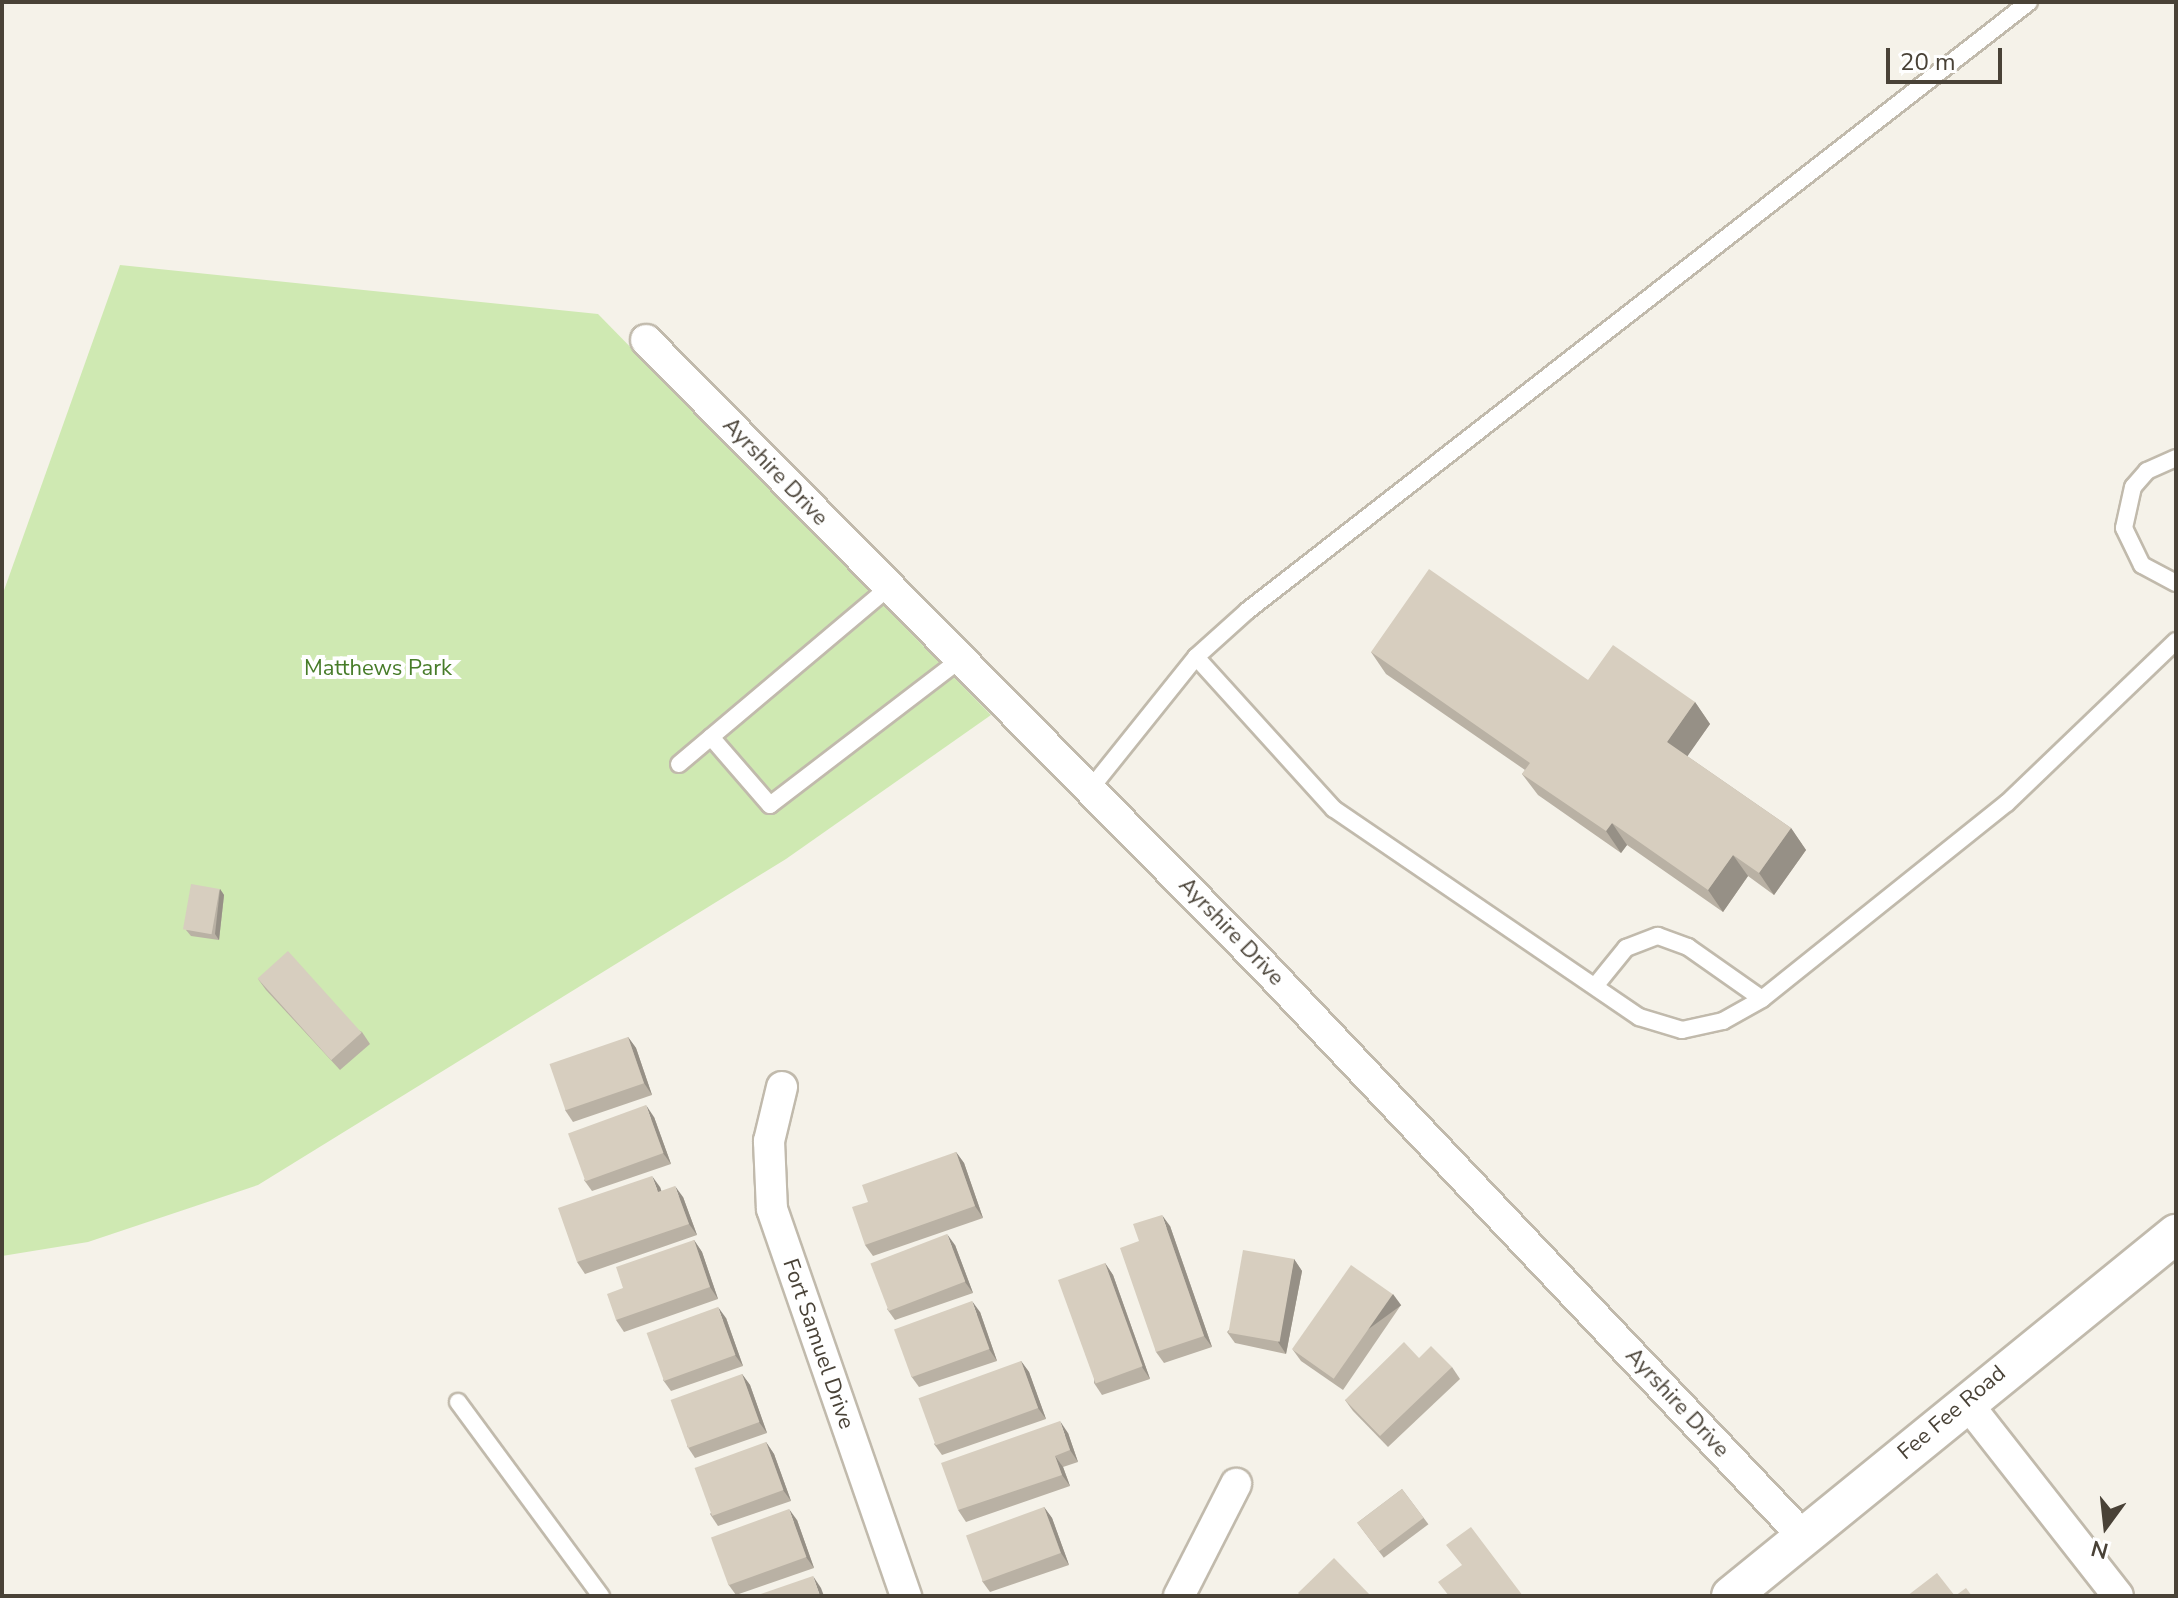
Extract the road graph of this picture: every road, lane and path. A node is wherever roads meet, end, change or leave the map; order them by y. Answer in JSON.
{"nodes":[{"id":1,"x":2029,"y":2,"type":"edge"},
{"id":2,"x":646,"y":340,"type":"dead end"},
{"id":3,"x":2176,"y":458,"type":"edge"},
{"id":4,"x":2176,"y":583,"type":"edge"},
{"id":5,"x":889,"y":587,"type":"junction"},
{"id":6,"x":2176,"y":641,"type":"edge"},
{"id":7,"x":1196,"y":657,"type":"junction"},
{"id":8,"x":961,"y":659,"type":"junction"},
{"id":9,"x":711,"y":737,"type":"junction"},
{"id":10,"x":679,"y":764,"type":"dead end"},
{"id":11,"x":1091,"y":788,"type":"junction"},
{"id":12,"x":1596,"y":985,"type":"junction"},
{"id":13,"x":1762,"y":999,"type":"junction"},
{"id":14,"x":782,"y":1087,"type":"dead end"},
{"id":15,"x":2176,"y":1234,"type":"edge"},
{"id":16,"x":458,"y":1402,"type":"dead end"},
{"id":17,"x":1966,"y":1402,"type":"junction"},
{"id":18,"x":1236,"y":1484,"type":"dead end"},
{"id":19,"x":1803,"y":1536,"type":"junction"},
{"id":20,"x":601,"y":1596,"type":"edge"},
{"id":21,"x":906,"y":1596,"type":"edge"},
{"id":22,"x":1179,"y":1596,"type":"edge"},
{"id":23,"x":1731,"y":1596,"type":"edge"},
{"id":24,"x":2118,"y":1596,"type":"edge"}],
"edges":[{"from":1,"to":7,"type":"lane"},
{"from":2,"to":5,"type":"street","name":"Ayrshire Drive"},
{"from":3,"to":4,"type":"lane"},
{"from":5,"to":8,"type":"street","name":"Ayrshire Drive"},
{"from":5,"to":9,"type":"lane"},
{"from":6,"to":13,"type":"lane"},
{"from":7,"to":11,"type":"lane"},
{"from":7,"to":12,"type":"lane"},
{"from":8,"to":9,"type":"lane"},
{"from":8,"to":11,"type":"street","name":"Ayrshire Drive"},
{"from":9,"to":10,"type":"lane"},
{"from":11,"to":19,"type":"street","name":"Ayrshire Drive"},
{"from":12,"to":13,"type":"lane"},
{"from":12,"to":13,"type":"lane"},
{"from":14,"to":21,"type":"street","name":"Fort Samuel Drive"},
{"from":15,"to":17,"type":"street","name":"Fee Fee Road"},
{"from":16,"to":20,"type":"lane"},
{"from":17,"to":19,"type":"street","name":"Fee Fee Road"},
{"from":17,"to":24,"type":"street"},
{"from":18,"to":22,"type":"street"},
{"from":19,"to":23,"type":"street","name":"Fee Fee Road"}]}
